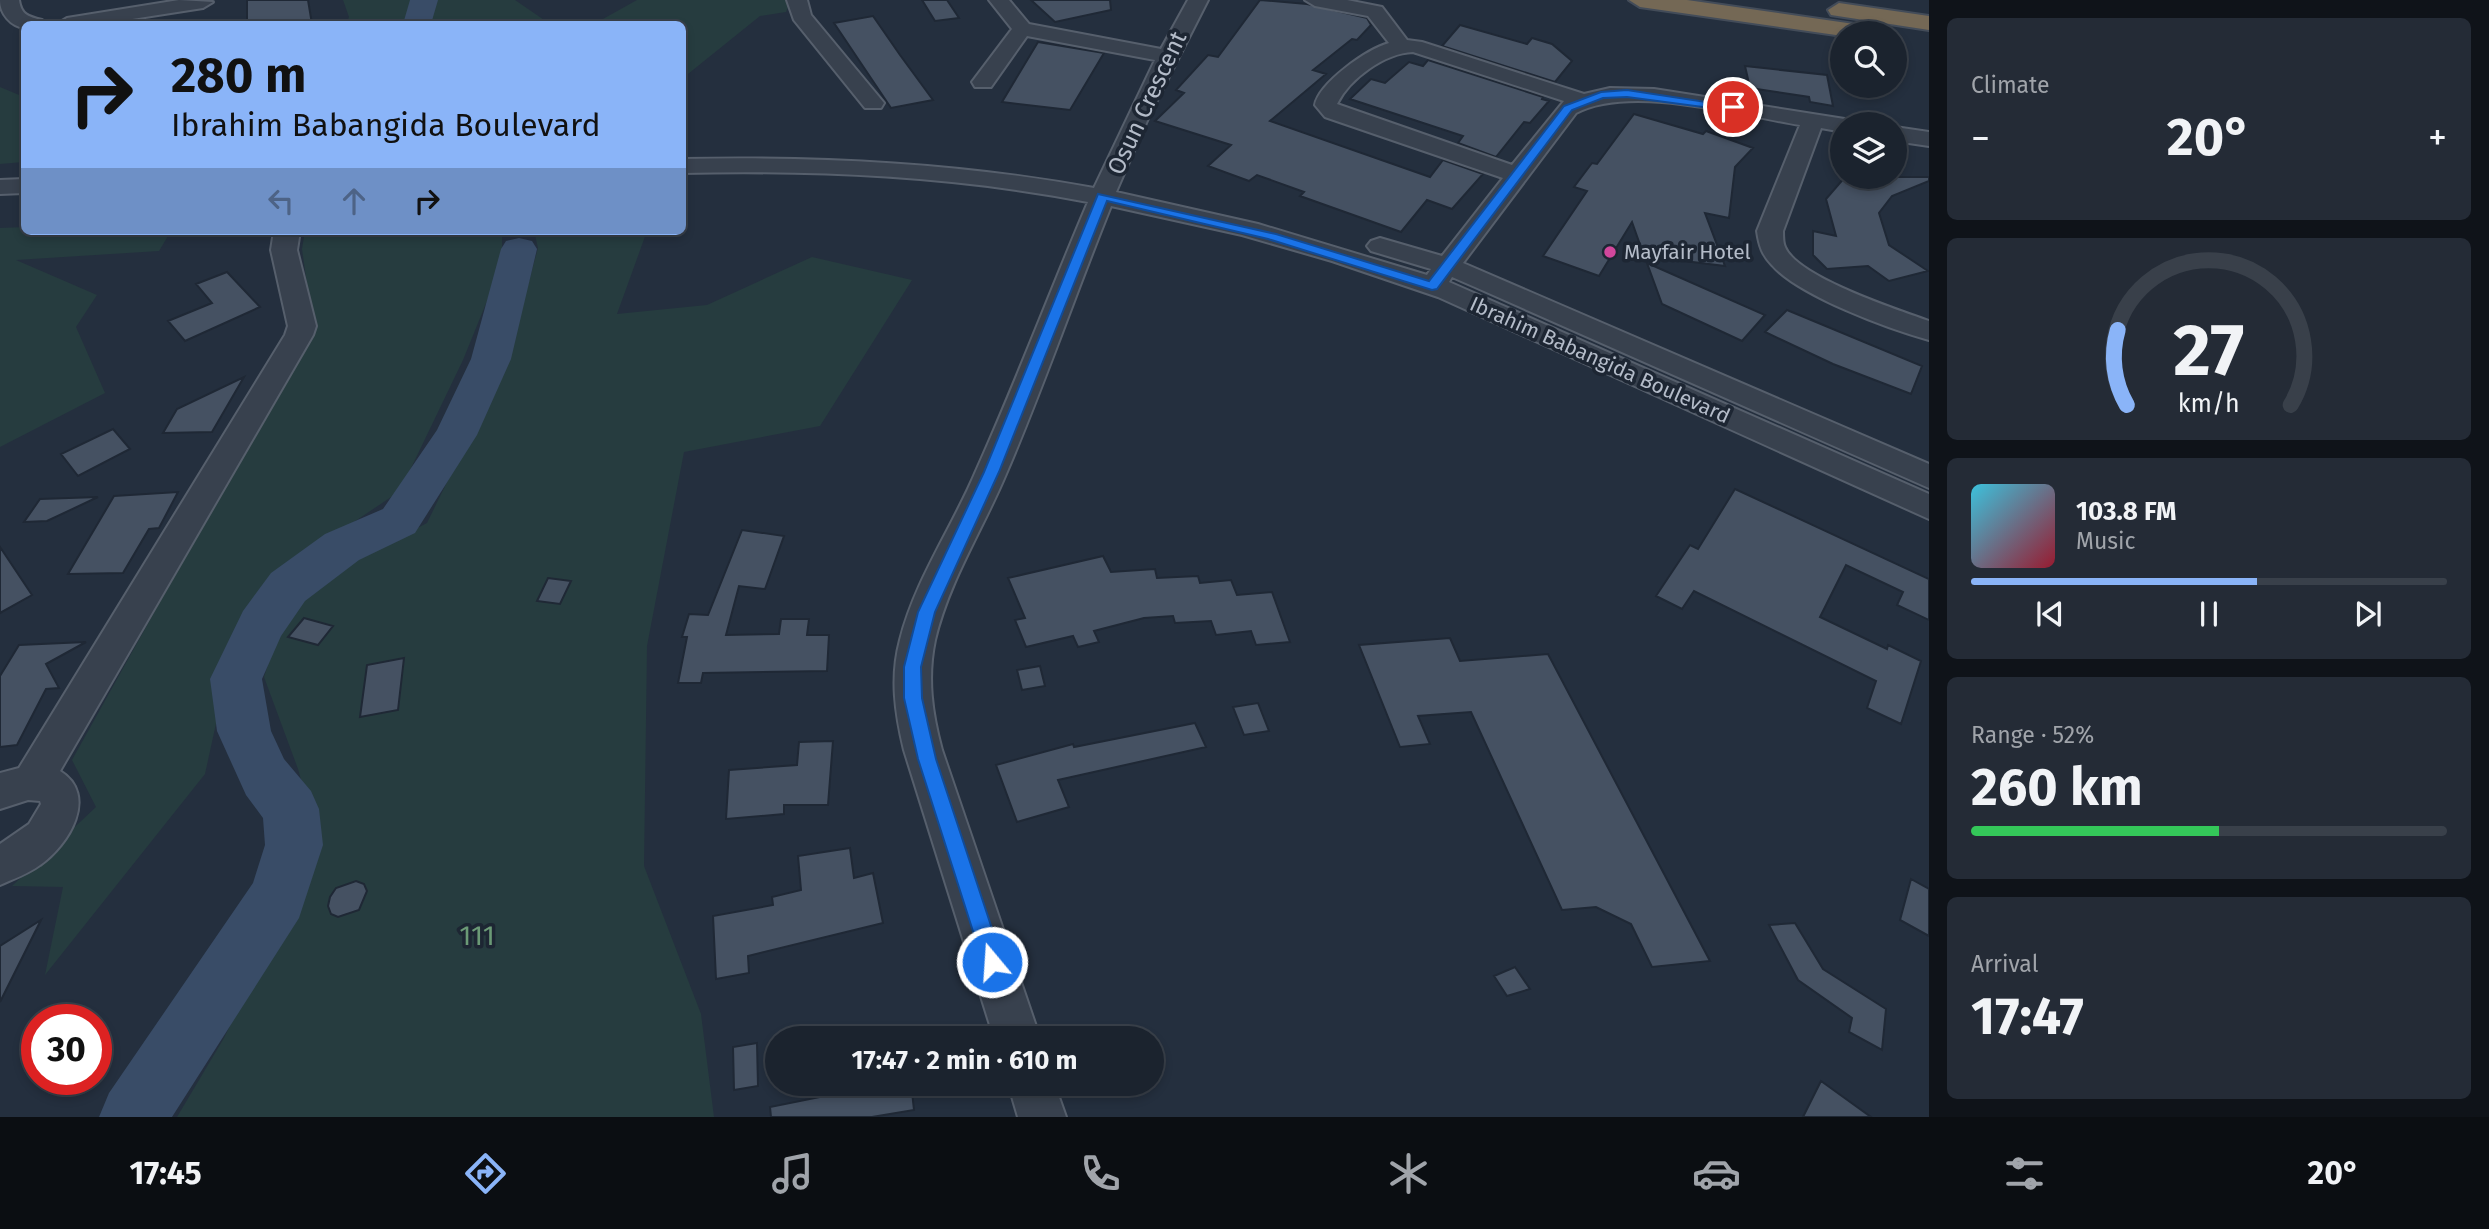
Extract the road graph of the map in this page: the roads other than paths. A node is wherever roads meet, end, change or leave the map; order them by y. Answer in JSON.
{"nodes":[{"id":1,"x":9,"y":0,"type":"edge"},
{"id":2,"x":797,"y":0,"type":"edge"},
{"id":3,"x":999,"y":0,"type":"edge"},
{"id":4,"x":1198,"y":0,"type":"edge"},
{"id":5,"x":1315,"y":0,"type":"edge"},
{"id":6,"x":1640,"y":0,"type":"edge"},
{"id":7,"x":1767,"y":0,"type":"edge"},
{"id":8,"x":203,"y":1,"type":"edge"},
{"id":9,"x":85,"y":21,"type":"edge"},
{"id":10,"x":206,"y":21,"type":"edge"},
{"id":11,"x":21,"y":22,"type":"edge"},
{"id":12,"x":1800,"y":23,"type":"junction"},
{"id":13,"x":1929,"y":23,"type":"edge"},
{"id":14,"x":1830,"y":27,"type":"edge"},
{"id":15,"x":1022,"y":29,"type":"junction"},
{"id":16,"x":1929,"y":34,"type":"edge"},
{"id":17,"x":1907,"y":39,"type":"edge"},
{"id":18,"x":1929,"y":42,"type":"edge"},
{"id":19,"x":1400,"y":45,"type":"junction"},
{"id":20,"x":1166,"y":56,"type":"junction"},
{"id":21,"x":982,"y":82,"type":"dead end"},
{"id":22,"x":1582,"y":100,"type":"junction"},
{"id":23,"x":873,"y":103,"type":"dead end"},
{"id":24,"x":1813,"y":120,"type":"junction"},
{"id":25,"x":1830,"y":123,"type":"edge"},
{"id":26,"x":1907,"y":136,"type":"edge"},
{"id":27,"x":1929,"y":139,"type":"edge"},
{"id":28,"x":686,"y":147,"type":"edge"},
{"id":29,"x":686,"y":166,"type":"edge"},
{"id":30,"x":1518,"y":175,"type":"junction"},
{"id":31,"x":21,"y":186,"type":"edge"},
{"id":32,"x":0,"y":187,"type":"edge"},
{"id":33,"x":1107,"y":187,"type":"junction"},
{"id":34,"x":21,"y":207,"type":"edge"},
{"id":35,"x":0,"y":208,"type":"edge"},
{"id":36,"x":286,"y":235,"type":"edge"},
{"id":37,"x":1440,"y":276,"type":"junction"},
{"id":38,"x":1929,"y":331,"type":"edge"},
{"id":39,"x":1929,"y":477,"type":"edge"},
{"id":40,"x":1929,"y":507,"type":"edge"},
{"id":41,"x":16,"y":787,"type":"edge"},
{"id":42,"x":0,"y":865,"type":"edge"},
{"id":43,"x":1013,"y":1026,"type":"edge"},
{"id":44,"x":1035,"y":1096,"type":"edge"},
{"id":45,"x":1042,"y":1117,"type":"edge"}],
"edges":[{"from":1,"to":11,"type":"street"},
{"from":2,"to":23,"type":"street"},
{"from":3,"to":15,"type":"street"},
{"from":4,"to":20,"type":"street","name":"Osun Crescent"},
{"from":5,"to":19,"type":"street"},
{"from":6,"to":12,"type":"highway"},
{"from":7,"to":13,"type":"highway"},
{"from":8,"to":9,"type":"street"},
{"from":8,"to":10,"type":"street"},
{"from":12,"to":14,"type":"highway"},
{"from":12,"to":16,"type":"highway"},
{"from":15,"to":20,"type":"street"},
{"from":15,"to":21,"type":"street"},
{"from":17,"to":18,"type":"highway"},
{"from":19,"to":22,"type":"street"},
{"from":19,"to":30,"type":"street"},
{"from":20,"to":33,"type":"street","name":"Osun Crescent"},
{"from":22,"to":24,"type":"street"},
{"from":22,"to":30,"type":"street"},
{"from":24,"to":25,"type":"street"},
{"from":24,"to":38,"type":"street"},
{"from":26,"to":27,"type":"street"},
{"from":28,"to":33,"type":"street","name":"Ibrahim Babangida Boulevard"},
{"from":29,"to":33,"type":"street","name":"Ibrahim Babangida Boulevard"},
{"from":30,"to":37,"type":"street"},
{"from":31,"to":32,"type":"street"},
{"from":33,"to":37,"type":"street","name":"Ibrahim Babangida Boulevard"},
{"from":33,"to":43,"type":"street","name":"Osun Crescent"},
{"from":34,"to":35,"type":"street"},
{"from":36,"to":41,"type":"street"},
{"from":37,"to":39,"type":"street","name":"Ibrahim Babangida Boulevard"},
{"from":37,"to":40,"type":"street","name":"Ibrahim Babangida Boulevard"},
{"from":41,"to":42,"type":"street"},
{"from":44,"to":45,"type":"street"}]}
